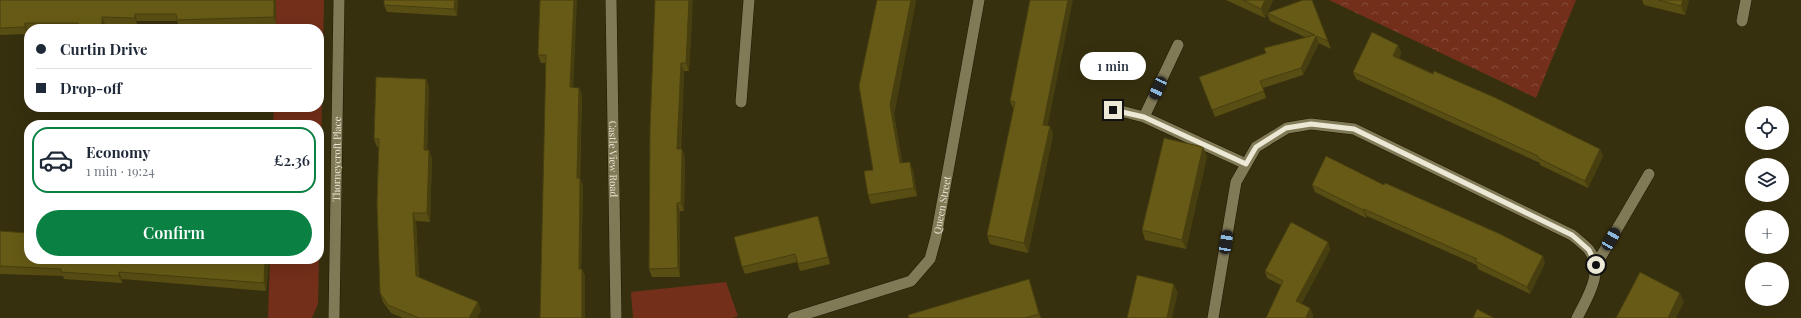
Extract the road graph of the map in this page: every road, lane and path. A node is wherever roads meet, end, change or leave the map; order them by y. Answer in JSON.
{"nodes":[{"id":1,"x":340,"y":0,"type":"edge"},
{"id":2,"x":611,"y":0,"type":"edge"},
{"id":3,"x":750,"y":0,"type":"edge"},
{"id":4,"x":979,"y":0,"type":"edge"},
{"id":5,"x":1746,"y":0,"type":"edge"},
{"id":6,"x":1742,"y":21,"type":"dead end"},
{"id":7,"x":1178,"y":45,"type":"dead end"},
{"id":8,"x":741,"y":102,"type":"dead end"},
{"id":9,"x":1113,"y":110,"type":"dead end"},
{"id":10,"x":1144,"y":117,"type":"junction"},
{"id":11,"x":1246,"y":164,"type":"junction"},
{"id":12,"x":1649,"y":174,"type":"dead end"},
{"id":13,"x":1596,"y":265,"type":"junction"},
{"id":14,"x":334,"y":318,"type":"edge"},
{"id":15,"x":616,"y":318,"type":"edge"},
{"id":16,"x":793,"y":318,"type":"edge"},
{"id":17,"x":1213,"y":318,"type":"edge"},
{"id":18,"x":1578,"y":318,"type":"edge"}],
"edges":[{"from":1,"to":14,"type":"street","name":"Thorneycroft Place"},
{"from":2,"to":15,"type":"street","name":"Castle View Road"},
{"from":3,"to":8,"type":"street"},
{"from":4,"to":16,"type":"street","name":"Queen Street"},
{"from":5,"to":6,"type":"street"},
{"from":7,"to":10,"type":"street"},
{"from":9,"to":10,"type":"street"},
{"from":10,"to":11,"type":"street"},
{"from":11,"to":13,"type":"street"},
{"from":11,"to":17,"type":"street"},
{"from":12,"to":13,"type":"street"},
{"from":13,"to":18,"type":"street"}]}
